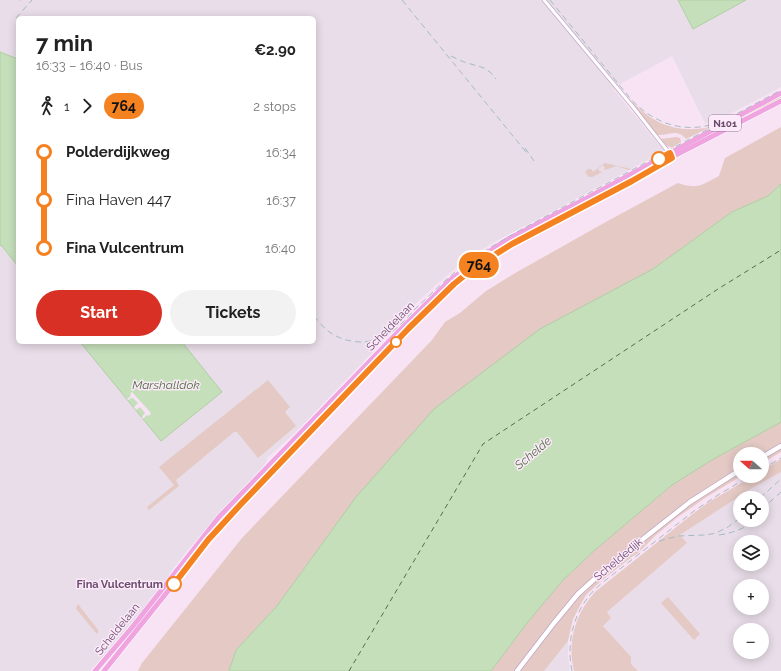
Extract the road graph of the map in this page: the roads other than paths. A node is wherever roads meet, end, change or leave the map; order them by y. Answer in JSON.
{"nodes":[{"id":1,"x":544,"y":0,"type":"edge"},
{"id":2,"x":781,"y":93,"type":"edge"},
{"id":3,"x":781,"y":101,"type":"edge"},
{"id":4,"x":671,"y":155,"type":"junction"},
{"id":5,"x":629,"y":175,"type":"junction"},
{"id":6,"x":632,"y":181,"type":"junction"},
{"id":7,"x":580,"y":201,"type":"junction"},
{"id":8,"x":586,"y":204,"type":"junction"},
{"id":9,"x":407,"y":326,"type":"junction"},
{"id":10,"x":781,"y":446,"type":"edge"},
{"id":11,"x":769,"y":453,"type":"edge"},
{"id":12,"x":733,"y":474,"type":"edge"},
{"id":13,"x":136,"y":627,"type":"junction"},
{"id":14,"x":95,"y":671,"type":"edge"},
{"id":15,"x":104,"y":671,"type":"edge"},
{"id":16,"x":517,"y":671,"type":"edge"}],
"edges":[{"from":1,"to":4,"type":"street"},
{"from":2,"to":4,"type":"main road","name":"Scheldelaan","number":"N101"},
{"from":3,"to":4,"type":"main road","name":"Scheldelaan","number":"N101"},
{"from":4,"to":5,"type":"main road","name":"Scheldelaan","number":"N101"},
{"from":4,"to":6,"type":"main road","name":"Scheldelaan","number":"N101"},
{"from":5,"to":6,"type":"main road"},
{"from":5,"to":7,"type":"main road","name":"Scheldelaan","number":"N101"},
{"from":6,"to":8,"type":"main road","name":"Scheldelaan","number":"N101"},
{"from":7,"to":8,"type":"main road"},
{"from":7,"to":9,"type":"main road","name":"Scheldelaan","number":"N101"},
{"from":8,"to":9,"type":"main road","name":"Scheldelaan","number":"N101"},
{"from":9,"to":13,"type":"main road","name":"Scheldelaan","number":"N101"},
{"from":10,"to":11,"type":"street"},
{"from":12,"to":16,"type":"street","name":"Scheldedijk"},
{"from":13,"to":14,"type":"main road","name":"Scheldelaan","number":"N101"},
{"from":13,"to":15,"type":"main road","name":"Scheldelaan","number":"N101"}]}
